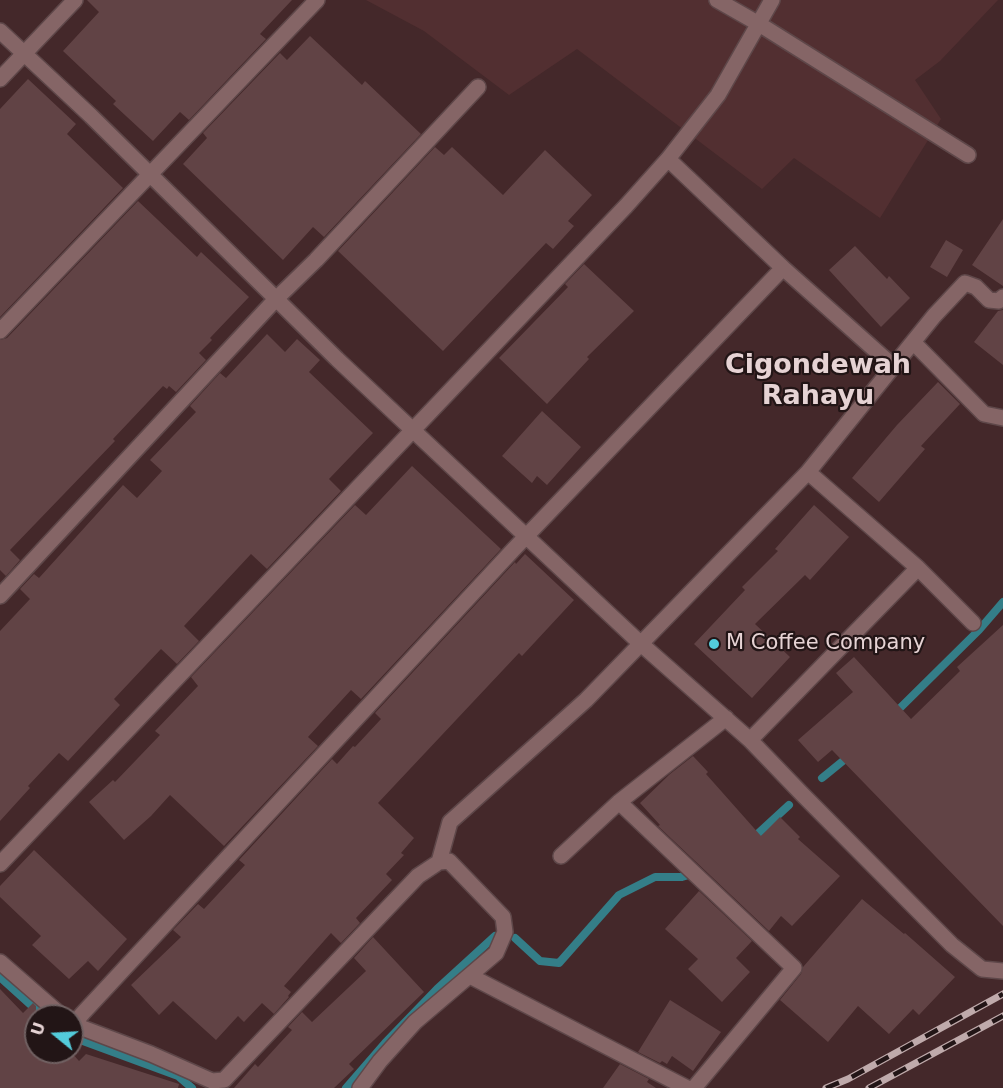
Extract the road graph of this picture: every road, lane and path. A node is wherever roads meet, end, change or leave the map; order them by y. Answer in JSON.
{"nodes":[{"id":1,"x":75,"y":0,"type":"edge"},
{"id":2,"x":317,"y":0,"type":"edge"},
{"id":3,"x":717,"y":0,"type":"edge"},
{"id":4,"x":772,"y":0,"type":"edge"},
{"id":5,"x":759,"y":24,"type":"junction"},
{"id":6,"x":0,"y":31,"type":"edge"},
{"id":7,"x":24,"y":54,"type":"junction"},
{"id":8,"x":0,"y":79,"type":"edge"},
{"id":9,"x":478,"y":87,"type":"dead end"},
{"id":10,"x":968,"y":156,"type":"dead end"},
{"id":11,"x":668,"y":159,"type":"junction"},
{"id":12,"x":150,"y":175,"type":"junction"},
{"id":13,"x":783,"y":268,"type":"junction"},
{"id":14,"x":1003,"y":297,"type":"edge"},
{"id":15,"x":276,"y":299,"type":"junction"},
{"id":16,"x":0,"y":331,"type":"edge"},
{"id":17,"x":913,"y":342,"type":"junction"},
{"id":18,"x":893,"y":366,"type":"junction"},
{"id":19,"x":1003,"y":418,"type":"edge"},
{"id":20,"x":412,"y":429,"type":"junction"},
{"id":21,"x":808,"y":472,"type":"junction"},
{"id":22,"x":527,"y":535,"type":"junction"},
{"id":23,"x":918,"y":568,"type":"junction"},
{"id":24,"x":0,"y":596,"type":"edge"},
{"id":25,"x":973,"y":623,"type":"dead end"},
{"id":26,"x":640,"y":642,"type":"junction"},
{"id":27,"x":726,"y":718,"type":"junction"},
{"id":28,"x":750,"y":740,"type":"junction"},
{"id":29,"x":619,"y":802,"type":"junction"},
{"id":30,"x":561,"y":856,"type":"dead end"},
{"id":31,"x":439,"y":862,"type":"junction"},
{"id":32,"x":0,"y":864,"type":"edge"},
{"id":33,"x":0,"y":962,"type":"edge"},
{"id":34,"x":1003,"y":971,"type":"edge"},
{"id":35,"x":470,"y":976,"type":"junction"},
{"id":36,"x":48,"y":1004,"type":"edge"},
{"id":37,"x":84,"y":1009,"type":"edge"},
{"id":38,"x":84,"y":1028,"type":"edge"},
{"id":39,"x":360,"y":1088,"type":"edge"},
{"id":40,"x":687,"y":1088,"type":"edge"},
{"id":41,"x":694,"y":1088,"type":"edge"}],
"edges":[{"from":1,"to":7,"type":"street"},
{"from":2,"to":12,"type":"street"},
{"from":3,"to":5,"type":"street"},
{"from":4,"to":5,"type":"street"},
{"from":5,"to":10,"type":"street"},
{"from":5,"to":11,"type":"street"},
{"from":6,"to":7,"type":"street"},
{"from":7,"to":8,"type":"street"},
{"from":7,"to":12,"type":"street"},
{"from":9,"to":15,"type":"street"},
{"from":11,"to":13,"type":"street"},
{"from":11,"to":20,"type":"street"},
{"from":12,"to":15,"type":"street"},
{"from":12,"to":16,"type":"street"},
{"from":13,"to":18,"type":"street"},
{"from":13,"to":22,"type":"street"},
{"from":14,"to":17,"type":"street"},
{"from":15,"to":20,"type":"street"},
{"from":15,"to":24,"type":"street"},
{"from":17,"to":18,"type":"street"},
{"from":17,"to":19,"type":"street"},
{"from":18,"to":21,"type":"street"},
{"from":20,"to":22,"type":"street"},
{"from":20,"to":32,"type":"street"},
{"from":21,"to":23,"type":"street"},
{"from":21,"to":26,"type":"street"},
{"from":22,"to":26,"type":"street"},
{"from":22,"to":37,"type":"street"},
{"from":23,"to":25,"type":"street"},
{"from":23,"to":28,"type":"street"},
{"from":26,"to":27,"type":"street"},
{"from":26,"to":31,"type":"street"},
{"from":27,"to":28,"type":"street"},
{"from":27,"to":29,"type":"street"},
{"from":28,"to":34,"type":"street"},
{"from":29,"to":30,"type":"street"},
{"from":29,"to":41,"type":"street"},
{"from":31,"to":35,"type":"street"},
{"from":31,"to":38,"type":"street"},
{"from":33,"to":36,"type":"street"},
{"from":35,"to":39,"type":"street"},
{"from":35,"to":40,"type":"street"}]}
